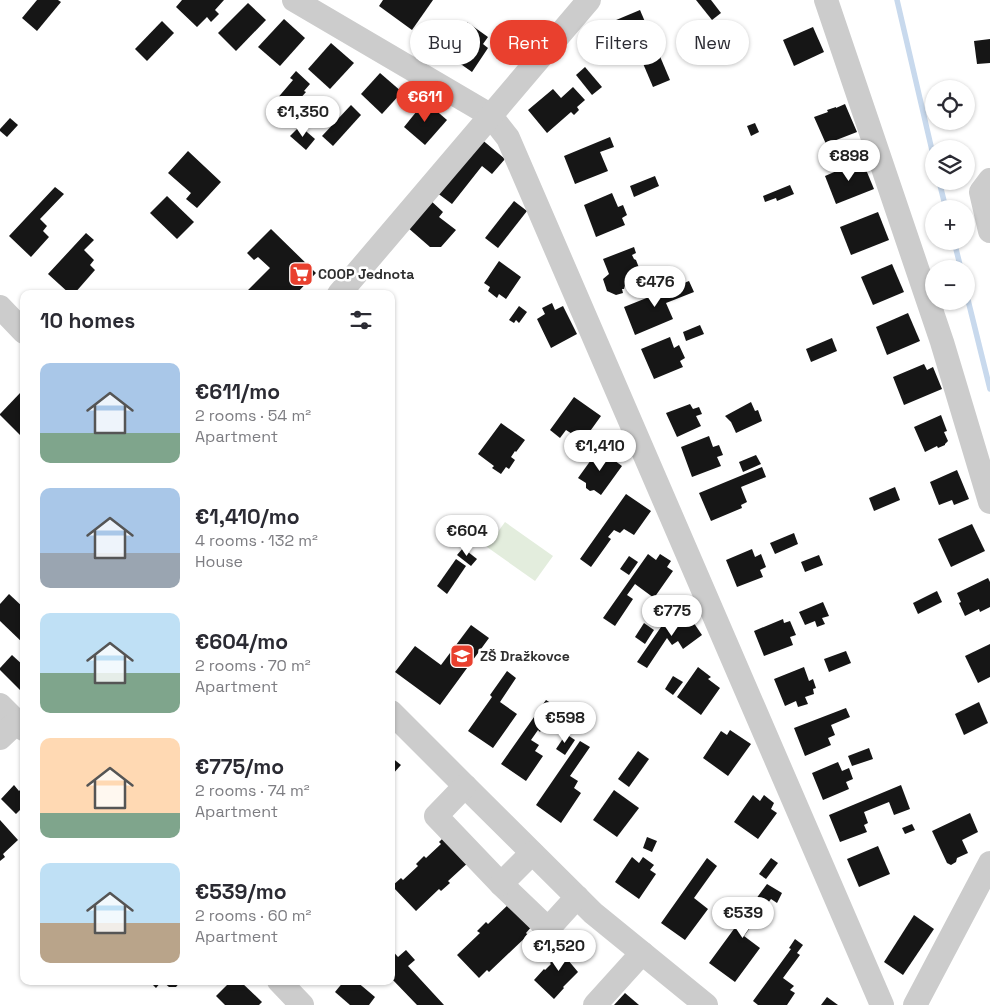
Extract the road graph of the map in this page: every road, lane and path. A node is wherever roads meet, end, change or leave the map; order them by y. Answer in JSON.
{"nodes":[{"id":1,"x":294,"y":0,"type":"edge"},
{"id":2,"x":589,"y":0,"type":"edge"},
{"id":3,"x":826,"y":0,"type":"edge"},
{"id":4,"x":490,"y":115,"type":"junction"},
{"id":5,"x":990,"y":180,"type":"edge"},
{"id":6,"x":990,"y":231,"type":"edge"},
{"id":7,"x":342,"y":290,"type":"edge"},
{"id":8,"x":0,"y":307,"type":"edge"},
{"id":9,"x":20,"y":328,"type":"edge"},
{"id":10,"x":990,"y":502,"type":"edge"},
{"id":11,"x":0,"y":705,"type":"edge"},
{"id":12,"x":395,"y":716,"type":"edge"},
{"id":13,"x":13,"y":730,"type":"edge"},
{"id":14,"x":465,"y":786,"type":"junction"},
{"id":15,"x":532,"y":853,"type":"junction"},
{"id":16,"x":990,"y":863,"type":"edge"},
{"id":17,"x":500,"y":884,"type":"junction"},
{"id":18,"x":577,"y":897,"type":"junction"},
{"id":19,"x":642,"y":953,"type":"junction"},
{"id":20,"x":283,"y":985,"type":"edge"},
{"id":21,"x":302,"y":1005,"type":"edge"},
{"id":22,"x":594,"y":1005,"type":"edge"},
{"id":23,"x":706,"y":1005,"type":"edge"},
{"id":24,"x":882,"y":1005,"type":"edge"},
{"id":25,"x":915,"y":1005,"type":"edge"}],
"edges":[{"from":1,"to":4,"type":"street"},
{"from":2,"to":4,"type":"street"},
{"from":3,"to":10,"type":"street"},
{"from":4,"to":7,"type":"street"},
{"from":4,"to":24,"type":"street"},
{"from":5,"to":6,"type":"street"},
{"from":8,"to":9,"type":"street"},
{"from":11,"to":13,"type":"street"},
{"from":12,"to":14,"type":"street"},
{"from":14,"to":15,"type":"street"},
{"from":14,"to":17,"type":"street"},
{"from":15,"to":17,"type":"street"},
{"from":15,"to":18,"type":"street"},
{"from":16,"to":25,"type":"street"},
{"from":17,"to":18,"type":"street"},
{"from":18,"to":19,"type":"street"},
{"from":19,"to":22,"type":"street"},
{"from":19,"to":23,"type":"street"},
{"from":20,"to":21,"type":"street"}]}
